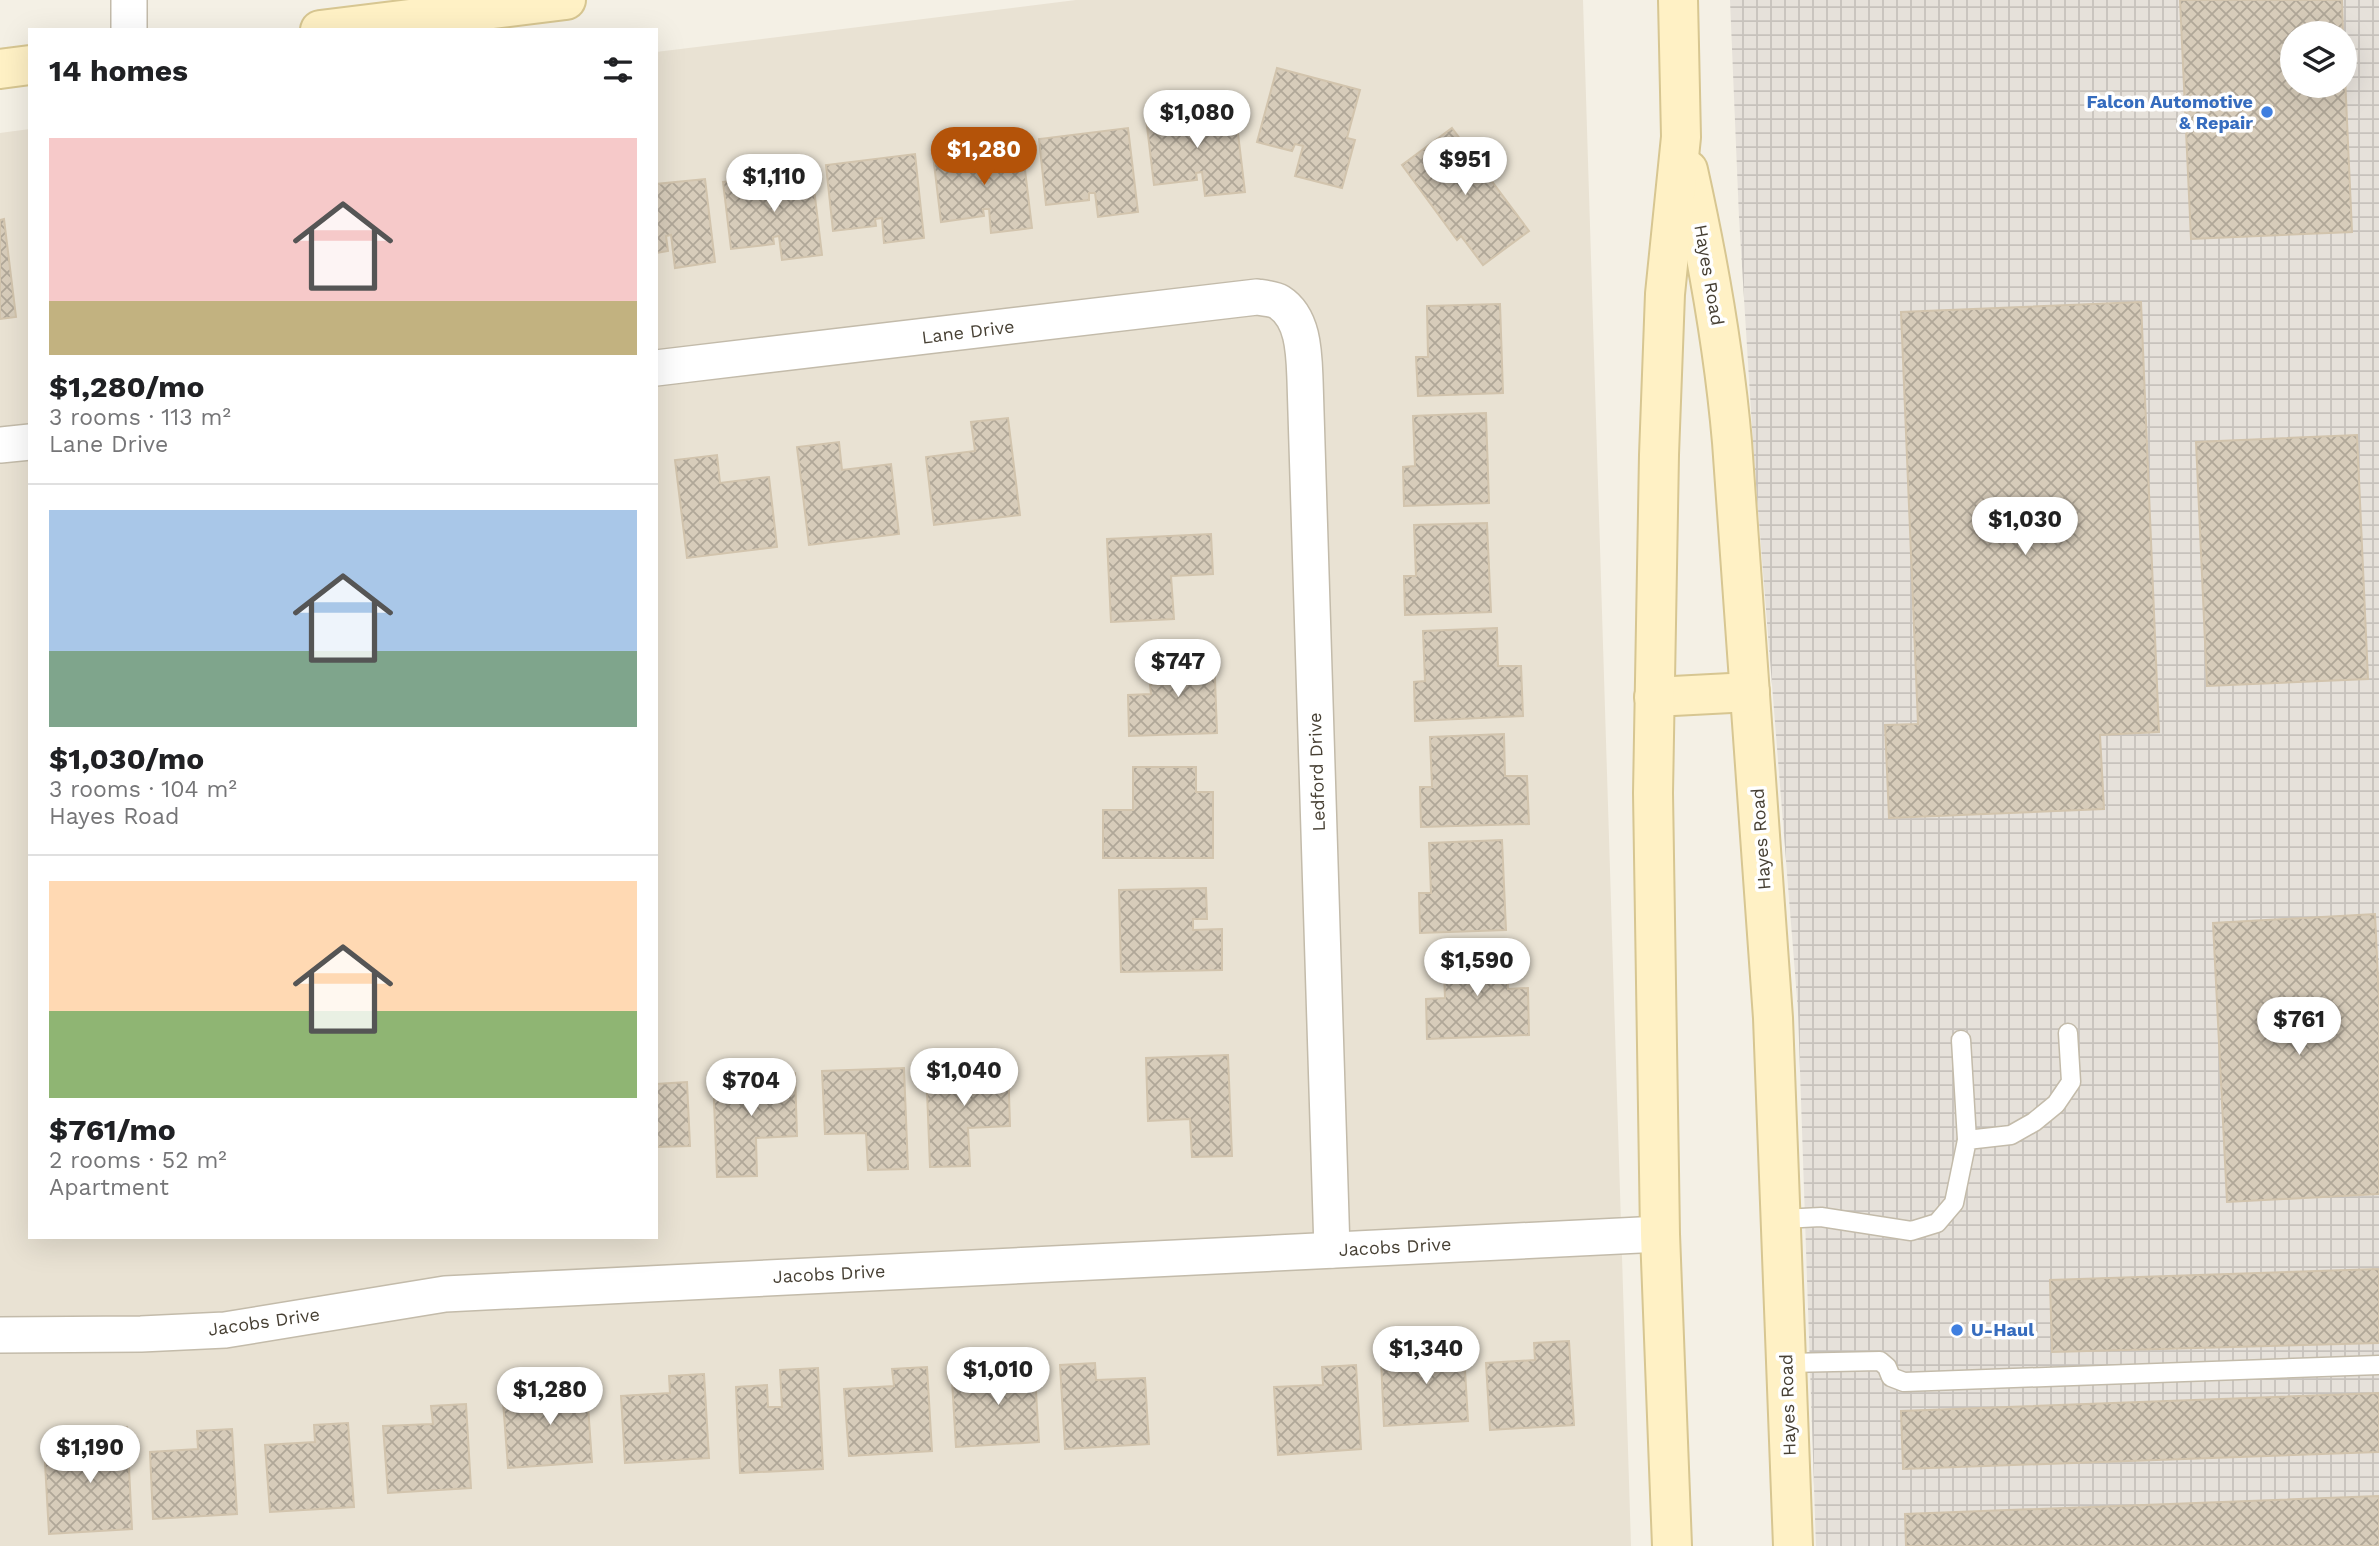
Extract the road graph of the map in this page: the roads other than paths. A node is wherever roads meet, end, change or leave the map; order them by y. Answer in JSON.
{"nodes":[{"id":1,"x":128,"y":0,"type":"edge"},
{"id":2,"x":566,"y":0,"type":"edge"},
{"id":3,"x":1678,"y":0,"type":"edge"},
{"id":4,"x":129,"y":28,"type":"edge"},
{"id":5,"x":336,"y":28,"type":"edge"},
{"id":6,"x":28,"y":65,"type":"edge"},
{"id":7,"x":0,"y":69,"type":"edge"},
{"id":8,"x":1681,"y":137,"type":"junction"},
{"id":9,"x":1279,"y":302,"type":"joint"},
{"id":10,"x":658,"y":368,"type":"edge"},
{"id":11,"x":28,"y":442,"type":"edge"},
{"id":12,"x":0,"y":446,"type":"edge"},
{"id":13,"x":1750,"y":692,"type":"junction"},
{"id":14,"x":1654,"y":697,"type":"junction"},
{"id":15,"x":2068,"y":1033,"type":"dead end"},
{"id":16,"x":1961,"y":1040,"type":"dead end"},
{"id":17,"x":1967,"y":1140,"type":"junction"},
{"id":18,"x":1782,"y":1219,"type":"junction"},
{"id":19,"x":1660,"y":1234,"type":"junction"},
{"id":20,"x":1332,"y":1250,"type":"junction"},
{"id":21,"x":0,"y":1335,"type":"edge"},
{"id":22,"x":1787,"y":1363,"type":"junction"},
{"id":23,"x":2379,"y":1365,"type":"edge"},
{"id":24,"x":1672,"y":1546,"type":"edge"},
{"id":25,"x":1793,"y":1546,"type":"edge"}],
"edges":[{"from":1,"to":4,"type":"street"},
{"from":2,"to":5,"type":"street"},
{"from":3,"to":8,"type":"street","name":"Hayes Road"},
{"from":6,"to":7,"type":"street"},
{"from":8,"to":13,"type":"street","name":"Hayes Road"},
{"from":8,"to":14,"type":"street","name":"Hayes Road"},
{"from":9,"to":10,"type":"street","name":"Lane Drive"},
{"from":9,"to":20,"type":"street","name":"Ledford Drive"},
{"from":11,"to":12,"type":"street"},
{"from":13,"to":14,"type":"street"},
{"from":13,"to":18,"type":"street","name":"Hayes Road"},
{"from":14,"to":19,"type":"street","name":"Hayes Road"},
{"from":15,"to":17,"type":"lane"},
{"from":16,"to":17,"type":"lane"},
{"from":17,"to":18,"type":"lane"},
{"from":18,"to":22,"type":"street","name":"Hayes Road"},
{"from":19,"to":20,"type":"street","name":"Jacobs Drive"},
{"from":19,"to":24,"type":"street","name":"Hayes Road"},
{"from":20,"to":21,"type":"street","name":"Jacobs Drive"},
{"from":22,"to":23,"type":"lane"},
{"from":22,"to":25,"type":"street","name":"Hayes Road"}]}
